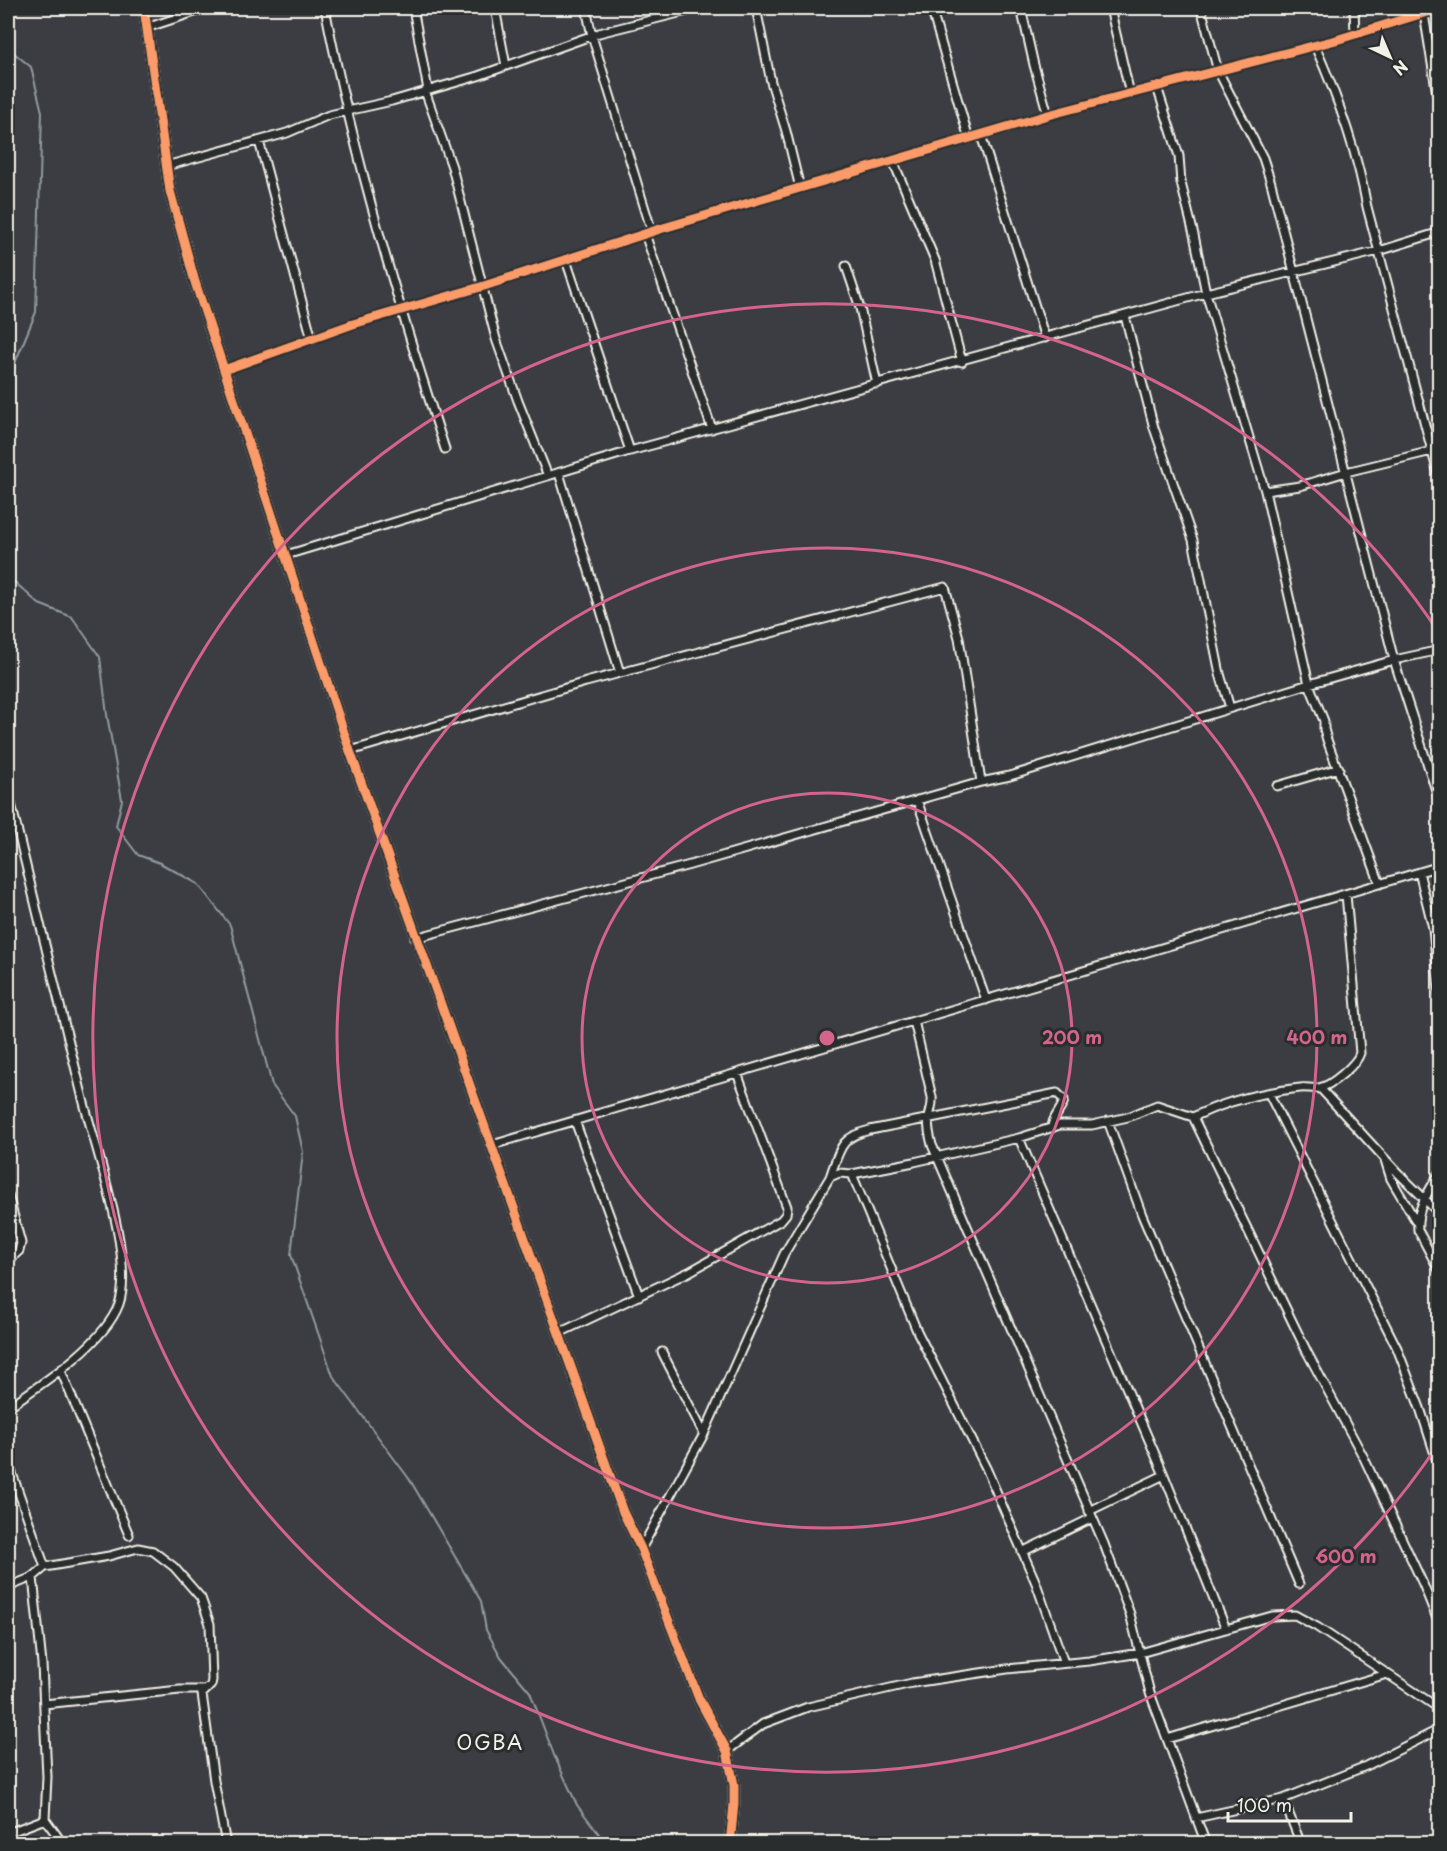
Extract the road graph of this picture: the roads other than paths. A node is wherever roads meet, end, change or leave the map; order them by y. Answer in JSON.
{"nodes":[{"id":1,"x":144,"y":8,"type":"edge"},
{"id":2,"x":207,"y":8,"type":"edge"},
{"id":3,"x":325,"y":8,"type":"edge"},
{"id":4,"x":413,"y":8,"type":"edge"},
{"id":5,"x":495,"y":8,"type":"edge"},
{"id":6,"x":586,"y":8,"type":"edge"},
{"id":7,"x":699,"y":8,"type":"edge"},
{"id":8,"x":756,"y":8,"type":"edge"},
{"id":9,"x":931,"y":8,"type":"edge"},
{"id":10,"x":1021,"y":8,"type":"edge"},
{"id":11,"x":1110,"y":8,"type":"edge"},
{"id":12,"x":1201,"y":8,"type":"edge"},
{"id":13,"x":1354,"y":8,"type":"edge"},
{"id":14,"x":1440,"y":8,"type":"edge"},
{"id":15,"x":1424,"y":14,"type":"junction"},
{"id":16,"x":146,"y":28,"type":"junction"},
{"id":17,"x":1355,"y":34,"type":"junction"},
{"id":18,"x":592,"y":36,"type":"junction"},
{"id":19,"x":1315,"y":46,"type":"junction"},
{"id":20,"x":506,"y":66,"type":"junction"},
{"id":21,"x":1218,"y":71,"type":"junction"},
{"id":22,"x":1157,"y":87,"type":"junction"},
{"id":23,"x":427,"y":91,"type":"junction"},
{"id":24,"x":1130,"y":94,"type":"junction"},
{"id":25,"x":347,"y":111,"type":"junction"},
{"id":26,"x":1440,"y":113,"type":"edge"},
{"id":27,"x":1048,"y":115,"type":"junction"},
{"id":28,"x":981,"y":135,"type":"junction"},
{"id":29,"x":969,"y":139,"type":"junction"},
{"id":30,"x":259,"y":141,"type":"junction"},
{"id":31,"x":893,"y":161,"type":"junction"},
{"id":32,"x":166,"y":166,"type":"junction"},
{"id":33,"x":801,"y":188,"type":"junction"},
{"id":34,"x":1440,"y":232,"type":"edge"},
{"id":35,"x":649,"y":233,"type":"junction"},
{"id":36,"x":1378,"y":251,"type":"junction"},
{"id":37,"x":566,"y":260,"type":"junction"},
{"id":38,"x":846,"y":266,"type":"dead end"},
{"id":39,"x":1293,"y":272,"type":"junction"},
{"id":40,"x":484,"y":286,"type":"junction"},
{"id":41,"x":1206,"y":293,"type":"junction"},
{"id":42,"x":400,"y":310,"type":"junction"},
{"id":43,"x":1125,"y":316,"type":"junction"},
{"id":44,"x":312,"y":339,"type":"junction"},
{"id":45,"x":1045,"y":339,"type":"junction"},
{"id":46,"x":962,"y":362,"type":"junction"},
{"id":47,"x":224,"y":370,"type":"junction"},
{"id":48,"x":877,"y":384,"type":"junction"},
{"id":49,"x":712,"y":429,"type":"junction"},
{"id":50,"x":445,"y":449,"type":"dead end"},
{"id":51,"x":1440,"y":449,"type":"edge"},
{"id":52,"x":630,"y":451,"type":"junction"},
{"id":53,"x":1431,"y":452,"type":"junction"},
{"id":54,"x":559,"y":472,"type":"junction"},
{"id":55,"x":1346,"y":472,"type":"junction"},
{"id":56,"x":548,"y":476,"type":"junction"},
{"id":57,"x":1440,"y":481,"type":"edge"},
{"id":58,"x":1265,"y":491,"type":"junction"},
{"id":59,"x":286,"y":555,"type":"junction"},
{"id":60,"x":1440,"y":650,"type":"edge"},
{"id":61,"x":1394,"y":660,"type":"junction"},
{"id":62,"x":620,"y":673,"type":"junction"},
{"id":63,"x":1309,"y":684,"type":"junction"},
{"id":64,"x":1230,"y":708,"type":"junction"},
{"id":65,"x":350,"y":751,"type":"junction"},
{"id":66,"x":1339,"y":768,"type":"junction"},
{"id":67,"x":981,"y":782,"type":"junction"},
{"id":68,"x":1277,"y":786,"type":"dead end"},
{"id":69,"x":8,"y":791,"type":"edge"},
{"id":70,"x":917,"y":800,"type":"junction"},
{"id":71,"x":1440,"y":803,"type":"edge"},
{"id":72,"x":1440,"y":866,"type":"edge"},
{"id":73,"x":1419,"y":872,"type":"junction"},
{"id":74,"x":1380,"y":884,"type":"junction"},
{"id":75,"x":1346,"y":894,"type":"junction"},
{"id":76,"x":415,"y":938,"type":"junction"},
{"id":77,"x":986,"y":1000,"type":"junction"},
{"id":78,"x":1440,"y":1000,"type":"edge"},
{"id":79,"x":914,"y":1022,"type":"junction"},
{"id":80,"x":737,"y":1073,"type":"junction"},
{"id":81,"x":1320,"y":1088,"type":"junction"},
{"id":82,"x":1269,"y":1094,"type":"junction"},
{"id":83,"x":929,"y":1117,"type":"junction"},
{"id":84,"x":1193,"y":1117,"type":"junction"},
{"id":85,"x":575,"y":1121,"type":"junction"},
{"id":86,"x":1108,"y":1121,"type":"junction"},
{"id":87,"x":1052,"y":1128,"type":"junction"},
{"id":88,"x":1019,"y":1138,"type":"junction"},
{"id":89,"x":492,"y":1145,"type":"junction"},
{"id":90,"x":937,"y":1155,"type":"junction"},
{"id":91,"x":1384,"y":1158,"type":"junction"},
{"id":92,"x":1440,"y":1173,"type":"edge"},
{"id":93,"x":852,"y":1174,"type":"junction"},
{"id":94,"x":830,"y":1177,"type":"junction"},
{"id":95,"x":8,"y":1195,"type":"edge"},
{"id":96,"x":1424,"y":1198,"type":"junction"},
{"id":97,"x":1440,"y":1214,"type":"edge"},
{"id":98,"x":1417,"y":1223,"type":"junction"},
{"id":99,"x":8,"y":1261,"type":"edge"},
{"id":100,"x":1440,"y":1272,"type":"edge"},
{"id":101,"x":639,"y":1296,"type":"junction"},
{"id":102,"x":559,"y":1333,"type":"junction"},
{"id":103,"x":662,"y":1352,"type":"dead end"},
{"id":104,"x":61,"y":1371,"type":"junction"},
{"id":105,"x":8,"y":1407,"type":"edge"},
{"id":106,"x":704,"y":1434,"type":"junction"},
{"id":107,"x":8,"y":1462,"type":"edge"},
{"id":108,"x":1440,"y":1470,"type":"edge"},
{"id":109,"x":1164,"y":1475,"type":"junction"},
{"id":110,"x":1090,"y":1515,"type":"junction"},
{"id":111,"x":129,"y":1535,"type":"dead end"},
{"id":112,"x":641,"y":1549,"type":"junction"},
{"id":113,"x":1022,"y":1552,"type":"junction"},
{"id":114,"x":45,"y":1567,"type":"junction"},
{"id":115,"x":33,"y":1577,"type":"junction"},
{"id":116,"x":1299,"y":1584,"type":"dead end"},
{"id":117,"x":8,"y":1587,"type":"edge"},
{"id":118,"x":1440,"y":1626,"type":"edge"},
{"id":119,"x":1226,"y":1629,"type":"junction"},
{"id":120,"x":1140,"y":1653,"type":"junction"},
{"id":121,"x":1064,"y":1663,"type":"junction"},
{"id":122,"x":1387,"y":1674,"type":"junction"},
{"id":123,"x":204,"y":1690,"type":"junction"},
{"id":124,"x":44,"y":1704,"type":"junction"},
{"id":125,"x":1440,"y":1709,"type":"edge"},
{"id":126,"x":1440,"y":1730,"type":"edge"},
{"id":127,"x":1167,"y":1739,"type":"junction"},
{"id":128,"x":727,"y":1751,"type":"junction"},
{"id":129,"x":1283,"y":1799,"type":"junction"},
{"id":130,"x":1196,"y":1818,"type":"junction"},
{"id":131,"x":45,"y":1819,"type":"junction"},
{"id":132,"x":8,"y":1833,"type":"edge"},
{"id":133,"x":60,"y":1844,"type":"edge"},
{"id":134,"x":226,"y":1844,"type":"edge"},
{"id":135,"x":730,"y":1844,"type":"edge"},
{"id":136,"x":1206,"y":1844,"type":"edge"},
{"id":137,"x":1300,"y":1844,"type":"edge"}],
"edges":[{"from":1,"to":16,"type":"street"},
{"from":2,"to":16,"type":"street"},
{"from":3,"to":25,"type":"street"},
{"from":4,"to":23,"type":"street"},
{"from":5,"to":20,"type":"street"},
{"from":6,"to":18,"type":"street"},
{"from":7,"to":18,"type":"street"},
{"from":8,"to":33,"type":"street"},
{"from":9,"to":29,"type":"street"},
{"from":10,"to":27,"type":"street"},
{"from":11,"to":24,"type":"street"},
{"from":12,"to":21,"type":"street"},
{"from":13,"to":17,"type":"street"},
{"from":14,"to":15,"type":"street"},
{"from":15,"to":17,"type":"street"},
{"from":15,"to":26,"type":"street"},
{"from":16,"to":32,"type":"street"},
{"from":17,"to":19,"type":"street"},
{"from":18,"to":20,"type":"street"},
{"from":18,"to":35,"type":"street"},
{"from":19,"to":21,"type":"street"},
{"from":19,"to":36,"type":"street"},
{"from":20,"to":23,"type":"street"},
{"from":21,"to":22,"type":"street"},
{"from":21,"to":39,"type":"street"},
{"from":22,"to":24,"type":"street"},
{"from":22,"to":41,"type":"street"},
{"from":23,"to":25,"type":"street"},
{"from":23,"to":40,"type":"street"},
{"from":24,"to":27,"type":"street"},
{"from":25,"to":30,"type":"street"},
{"from":25,"to":42,"type":"street"},
{"from":27,"to":28,"type":"street"},
{"from":28,"to":29,"type":"street"},
{"from":28,"to":45,"type":"street"},
{"from":29,"to":31,"type":"street"},
{"from":30,"to":32,"type":"street"},
{"from":30,"to":44,"type":"street"},
{"from":31,"to":33,"type":"street"},
{"from":31,"to":46,"type":"street"},
{"from":32,"to":47,"type":"street"},
{"from":33,"to":35,"type":"street"},
{"from":34,"to":36,"type":"street"},
{"from":35,"to":37,"type":"street"},
{"from":35,"to":49,"type":"street"},
{"from":36,"to":39,"type":"street"},
{"from":36,"to":53,"type":"street"},
{"from":37,"to":40,"type":"street"},
{"from":37,"to":52,"type":"street"},
{"from":38,"to":48,"type":"street"},
{"from":39,"to":41,"type":"street"},
{"from":39,"to":55,"type":"street"},
{"from":40,"to":42,"type":"street"},
{"from":40,"to":56,"type":"street"},
{"from":41,"to":43,"type":"street"},
{"from":41,"to":58,"type":"street"},
{"from":42,"to":44,"type":"street"},
{"from":42,"to":50,"type":"street"},
{"from":43,"to":45,"type":"street"},
{"from":43,"to":64,"type":"street"},
{"from":44,"to":47,"type":"street"},
{"from":45,"to":46,"type":"street"},
{"from":46,"to":48,"type":"street"},
{"from":47,"to":59,"type":"street"},
{"from":48,"to":49,"type":"street"},
{"from":49,"to":52,"type":"street"},
{"from":51,"to":53,"type":"street"},
{"from":52,"to":54,"type":"street"},
{"from":53,"to":55,"type":"street"},
{"from":53,"to":57,"type":"street"},
{"from":54,"to":56,"type":"street"},
{"from":54,"to":62,"type":"street"},
{"from":55,"to":58,"type":"street"},
{"from":55,"to":61,"type":"street"},
{"from":56,"to":59,"type":"street"},
{"from":58,"to":63,"type":"street"},
{"from":59,"to":65,"type":"street"},
{"from":60,"to":61,"type":"street"},
{"from":61,"to":63,"type":"street"},
{"from":61,"to":71,"type":"street"},
{"from":62,"to":65,"type":"street"},
{"from":62,"to":67,"type":"street"},
{"from":63,"to":64,"type":"street"},
{"from":63,"to":66,"type":"street"},
{"from":64,"to":67,"type":"street"},
{"from":65,"to":76,"type":"street"},
{"from":66,"to":68,"type":"street"},
{"from":66,"to":74,"type":"street"},
{"from":67,"to":70,"type":"street"},
{"from":69,"to":104,"type":"street"},
{"from":70,"to":76,"type":"street"},
{"from":70,"to":77,"type":"street"},
{"from":72,"to":73,"type":"street"},
{"from":73,"to":74,"type":"street"},
{"from":73,"to":78,"type":"street"},
{"from":74,"to":75,"type":"street"},
{"from":75,"to":77,"type":"street"},
{"from":75,"to":81,"type":"street"},
{"from":76,"to":89,"type":"street"},
{"from":77,"to":79,"type":"street"},
{"from":79,"to":80,"type":"street"},
{"from":79,"to":83,"type":"street"},
{"from":80,"to":85,"type":"street"},
{"from":80,"to":101,"type":"street"},
{"from":81,"to":82,"type":"street"},
{"from":81,"to":91,"type":"street"},
{"from":82,"to":84,"type":"street"},
{"from":82,"to":108,"type":"street"},
{"from":83,"to":87,"type":"street"},
{"from":83,"to":90,"type":"street"},
{"from":83,"to":94,"type":"street"},
{"from":84,"to":86,"type":"street"},
{"from":84,"to":118,"type":"street"},
{"from":85,"to":89,"type":"street"},
{"from":85,"to":101,"type":"street"},
{"from":86,"to":87,"type":"street"},
{"from":86,"to":116,"type":"street"},
{"from":87,"to":88,"type":"street"},
{"from":88,"to":90,"type":"street"},
{"from":88,"to":109,"type":"street"},
{"from":89,"to":102,"type":"street"},
{"from":90,"to":93,"type":"street"},
{"from":90,"to":110,"type":"street"},
{"from":91,"to":96,"type":"street"},
{"from":91,"to":98,"type":"street"},
{"from":92,"to":96,"type":"street"},
{"from":93,"to":94,"type":"street"},
{"from":93,"to":113,"type":"street"},
{"from":94,"to":106,"type":"street"},
{"from":95,"to":99,"type":"street"},
{"from":96,"to":97,"type":"street"},
{"from":96,"to":98,"type":"street"},
{"from":98,"to":100,"type":"street"},
{"from":101,"to":102,"type":"street"},
{"from":102,"to":112,"type":"street"},
{"from":103,"to":106,"type":"street"},
{"from":104,"to":105,"type":"street"},
{"from":104,"to":111,"type":"street"},
{"from":106,"to":112,"type":"street"},
{"from":107,"to":114,"type":"street"},
{"from":109,"to":110,"type":"street"},
{"from":109,"to":119,"type":"street"},
{"from":110,"to":113,"type":"street"},
{"from":110,"to":120,"type":"street"},
{"from":112,"to":128,"type":"street"},
{"from":113,"to":121,"type":"street"},
{"from":114,"to":115,"type":"street"},
{"from":114,"to":123,"type":"street"},
{"from":115,"to":117,"type":"street"},
{"from":115,"to":124,"type":"street"},
{"from":119,"to":120,"type":"street"},
{"from":119,"to":122,"type":"street"},
{"from":120,"to":121,"type":"street"},
{"from":120,"to":127,"type":"street"},
{"from":121,"to":128,"type":"street"},
{"from":122,"to":125,"type":"street"},
{"from":122,"to":127,"type":"street"},
{"from":123,"to":124,"type":"street"},
{"from":123,"to":134,"type":"street"},
{"from":124,"to":131,"type":"street"},
{"from":126,"to":129,"type":"street"},
{"from":127,"to":130,"type":"street"},
{"from":128,"to":135,"type":"street"},
{"from":129,"to":130,"type":"street"},
{"from":129,"to":137,"type":"street"},
{"from":130,"to":136,"type":"street"},
{"from":131,"to":132,"type":"street"},
{"from":131,"to":133,"type":"street"}]}
